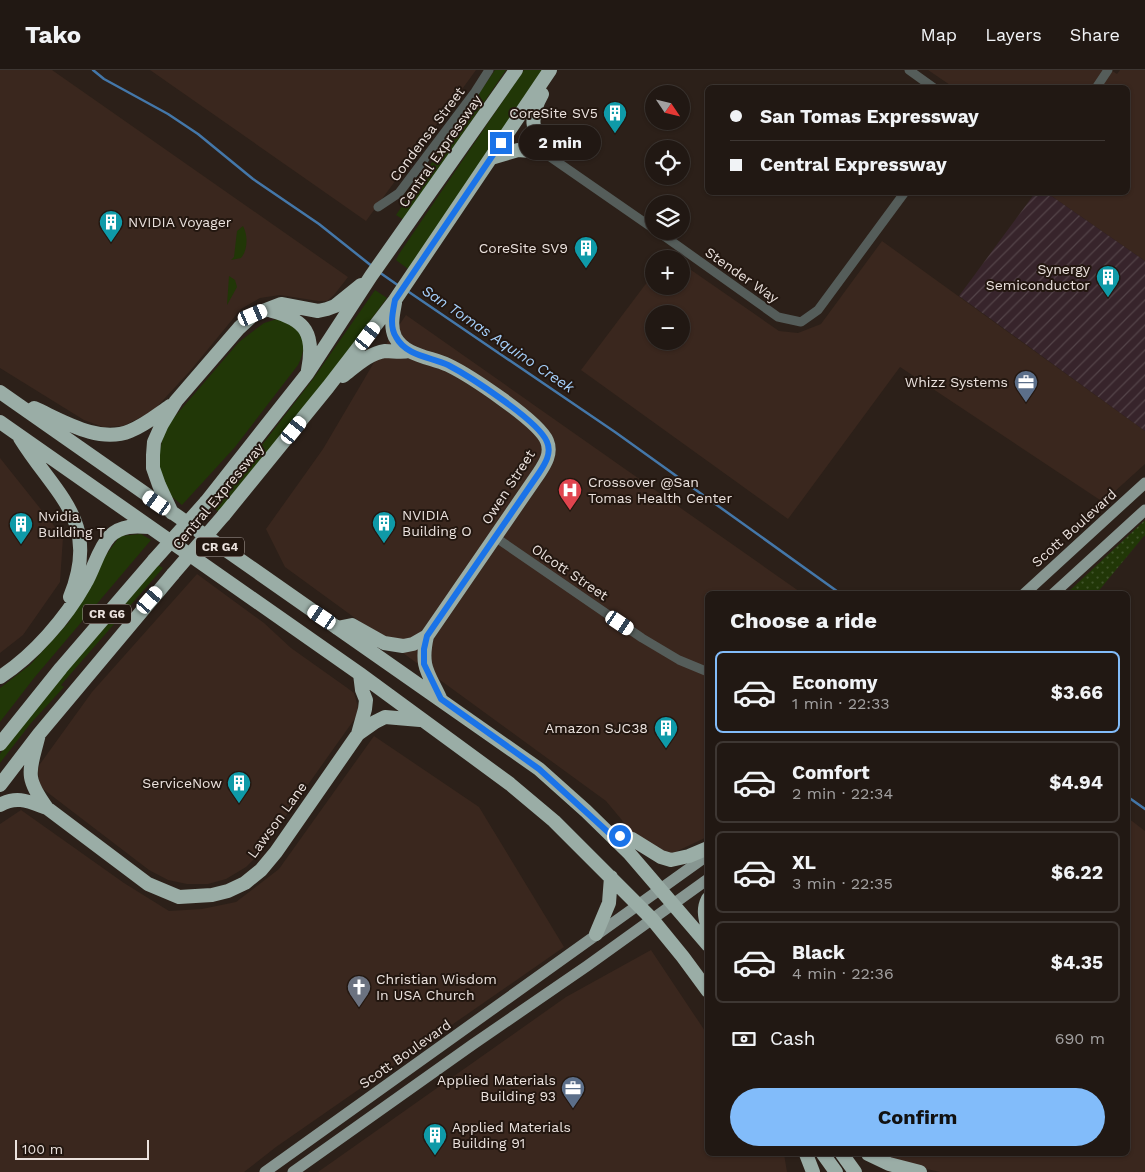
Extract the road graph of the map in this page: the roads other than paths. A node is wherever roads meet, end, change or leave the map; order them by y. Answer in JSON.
{"nodes":[{"id":1,"x":489,"y":70,"type":"edge"},
{"id":2,"x":516,"y":70,"type":"edge"},
{"id":3,"x":550,"y":70,"type":"edge"},
{"id":4,"x":555,"y":70,"type":"edge"},
{"id":5,"x":909,"y":70,"type":"edge"},
{"id":6,"x":1108,"y":70,"type":"edge"},
{"id":7,"x":930,"y":85,"type":"edge"},
{"id":8,"x":1098,"y":85,"type":"edge"},
{"id":9,"x":543,"y":152,"type":"junction"},
{"id":10,"x":491,"y":158,"type":"junction"},
{"id":11,"x":903,"y":195,"type":"edge"},
{"id":12,"x":378,"y":207,"type":"dead end"},
{"id":13,"x":645,"y":223,"type":"edge"},
{"id":14,"x":669,"y":240,"type":"edge"},
{"id":15,"x":371,"y":276,"type":"junction"},
{"id":16,"x":395,"y":300,"type":"junction"},
{"id":17,"x":266,"y":309,"type":"junction"},
{"id":18,"x":410,"y":351,"type":"junction"},
{"id":19,"x":307,"y":374,"type":"junction"},
{"id":20,"x":328,"y":388,"type":"junction"},
{"id":21,"x":2,"y":393,"type":"edge"},
{"id":22,"x":176,"y":401,"type":"junction"},
{"id":23,"x":0,"y":422,"type":"edge"},
{"id":24,"x":18,"y":434,"type":"junction"},
{"id":25,"x":1145,"y":484,"type":"edge"},
{"id":26,"x":1145,"y":510,"type":"edge"},
{"id":27,"x":173,"y":514,"type":"junction"},
{"id":28,"x":153,"y":528,"type":"junction"},
{"id":29,"x":495,"y":537,"type":"junction"},
{"id":30,"x":1027,"y":591,"type":"edge"},
{"id":31,"x":1055,"y":591,"type":"edge"},
{"id":32,"x":60,"y":621,"type":"junction"},
{"id":33,"x":337,"y":628,"type":"junction"},
{"id":34,"x":427,"y":636,"type":"junction"},
{"id":35,"x":705,"y":671,"type":"edge"},
{"id":36,"x":360,"y":674,"type":"junction"},
{"id":37,"x":0,"y":677,"type":"edge"},
{"id":38,"x":441,"y":699,"type":"junction"},
{"id":39,"x":422,"y":720,"type":"junction"},
{"id":40,"x":39,"y":734,"type":"junction"},
{"id":41,"x":358,"y":734,"type":"junction"},
{"id":42,"x":0,"y":744,"type":"edge"},
{"id":43,"x":0,"y":785,"type":"edge"},
{"id":44,"x":0,"y":805,"type":"edge"},
{"id":45,"x":47,"y":808,"type":"junction"},
{"id":46,"x":609,"y":833,"type":"junction"},
{"id":47,"x":705,"y":849,"type":"edge"},
{"id":48,"x":705,"y":857,"type":"edge"},
{"id":49,"x":612,"y":877,"type":"junction"},
{"id":50,"x":705,"y":881,"type":"edge"},
{"id":51,"x":660,"y":889,"type":"junction"},
{"id":52,"x":674,"y":904,"type":"junction"},
{"id":53,"x":637,"y":905,"type":"junction"},
{"id":54,"x":705,"y":905,"type":"edge"},
{"id":55,"x":652,"y":919,"type":"junction"},
{"id":56,"x":705,"y":920,"type":"edge"},
{"id":57,"x":596,"y":934,"type":"junction"},
{"id":58,"x":705,"y":941,"type":"edge"},
{"id":59,"x":705,"y":987,"type":"edge"},
{"id":60,"x":807,"y":1156,"type":"edge"},
{"id":61,"x":824,"y":1156,"type":"edge"},
{"id":62,"x":843,"y":1156,"type":"edge"},
{"id":63,"x":872,"y":1156,"type":"edge"},
{"id":64,"x":269,"y":1171,"type":"edge"},
{"id":65,"x":293,"y":1172,"type":"edge"},
{"id":66,"x":813,"y":1172,"type":"edge"},
{"id":67,"x":836,"y":1172,"type":"edge"},
{"id":68,"x":855,"y":1172,"type":"edge"},
{"id":69,"x":920,"y":1172,"type":"edge"}],
"edges":[{"from":1,"to":12,"type":"street","name":"Condensa Street"},
{"from":2,"to":15,"type":"highway","name":"Central Expressway","number":"CR G6"},
{"from":3,"to":10,"type":"highway","name":"Central Expressway","number":"CR G6"},
{"from":4,"to":9,"type":"highway"},
{"from":5,"to":7,"type":"street"},
{"from":6,"to":8,"type":"street"},
{"from":9,"to":10,"type":"highway"},
{"from":9,"to":13,"type":"street","name":"Stender Way"},
{"from":10,"to":16,"type":"highway","name":"Central Expressway","number":"CR G6"},
{"from":11,"to":14,"type":"street","name":"Stender Way"},
{"from":15,"to":17,"type":"highway"},
{"from":15,"to":19,"type":"highway","name":"Central Expressway","number":"CR G6"},
{"from":16,"to":18,"type":"highway"},
{"from":16,"to":20,"type":"highway","name":"Central Expressway","number":"CR G6"},
{"from":17,"to":19,"type":"highway"},
{"from":17,"to":22,"type":"highway"},
{"from":18,"to":20,"type":"highway"},
{"from":18,"to":29,"type":"highway","name":"Owen Street"},
{"from":19,"to":42,"type":"highway","name":"Central Expressway","number":"CR G6","bridge":true},
{"from":20,"to":40,"type":"highway","name":"Central Expressway","number":"CR G6","bridge":true},
{"from":21,"to":22,"type":"highway"},
{"from":21,"to":27,"type":"highway","number":"CR G4"},
{"from":22,"to":27,"type":"highway"},
{"from":23,"to":24,"type":"highway","number":"CR G4"},
{"from":24,"to":28,"type":"highway","number":"CR G4"},
{"from":24,"to":32,"type":"highway"},
{"from":25,"to":30,"type":"main road","name":"Scott Boulevard"},
{"from":26,"to":31,"type":"main road"},
{"from":27,"to":33,"type":"highway","number":"CR G4"},
{"from":28,"to":32,"type":"highway"},
{"from":28,"to":36,"type":"highway","number":"CR G4"},
{"from":29,"to":34,"type":"highway","name":"Owen Street"},
{"from":29,"to":35,"type":"street","name":"Olcott Street"},
{"from":32,"to":37,"type":"highway"},
{"from":33,"to":34,"type":"highway"},
{"from":33,"to":38,"type":"highway","number":"CR G4"},
{"from":34,"to":38,"type":"highway"},
{"from":36,"to":39,"type":"highway","number":"CR G4"},
{"from":36,"to":41,"type":"highway"},
{"from":38,"to":46,"type":"highway","number":"CR G4"},
{"from":39,"to":41,"type":"highway"},
{"from":39,"to":49,"type":"highway","number":"CR G4"},
{"from":40,"to":43,"type":"highway","name":"Central Expressway","number":"CR G6"},
{"from":40,"to":45,"type":"highway"},
{"from":41,"to":45,"type":"highway","name":"Lawson Lane"},
{"from":44,"to":45,"type":"highway"},
{"from":46,"to":47,"type":"highway"},
{"from":46,"to":51,"type":"highway","number":"CR G4"},
{"from":48,"to":51,"type":"main road","name":"Scott Boulevard"},
{"from":49,"to":53,"type":"highway","number":"CR G4"},
{"from":49,"to":57,"type":"highway"},
{"from":50,"to":52,"type":"main road"},
{"from":51,"to":52,"type":"highway","number":"CR G4"},
{"from":51,"to":53,"type":"main road","name":"Scott Boulevard"},
{"from":52,"to":55,"type":"main road"},
{"from":52,"to":58,"type":"highway","number":"CR G4"},
{"from":53,"to":55,"type":"highway","number":"CR G4"},
{"from":53,"to":57,"type":"main road","name":"Scott Boulevard"},
{"from":54,"to":56,"type":"highway"},
{"from":55,"to":59,"type":"highway","number":"CR G4"},
{"from":55,"to":65,"type":"main road"},
{"from":57,"to":64,"type":"main road","name":"Scott Boulevard"},
{"from":60,"to":66,"type":"highway"},
{"from":61,"to":67,"type":"highway"},
{"from":62,"to":68,"type":"highway"},
{"from":63,"to":69,"type":"highway"}]}
